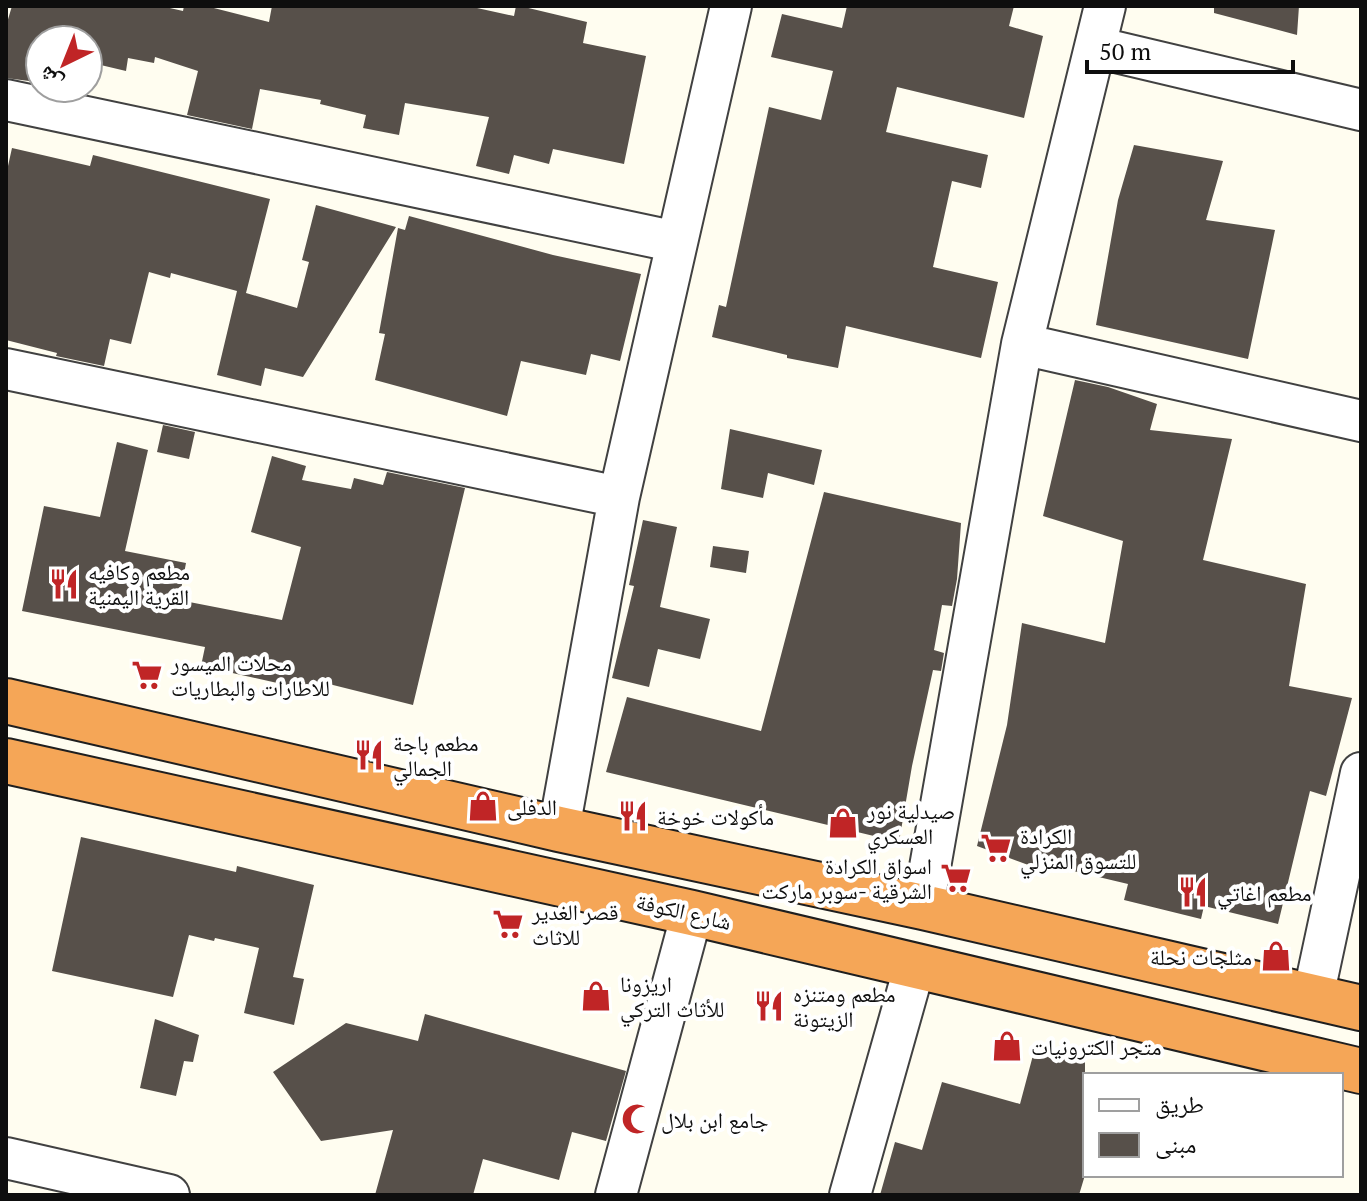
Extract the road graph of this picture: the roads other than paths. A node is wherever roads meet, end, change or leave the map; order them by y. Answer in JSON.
{"nodes":[{"id":1,"x":731,"y":6,"type":"edge"},
{"id":2,"x":1105,"y":6,"type":"edge"},
{"id":3,"x":1095,"y":47,"type":"junction"},
{"id":4,"x":6,"y":100,"type":"edge"},
{"id":5,"x":1361,"y":110,"type":"edge"},
{"id":6,"x":677,"y":242,"type":"junction"},
{"id":7,"x":1022,"y":344,"type":"junction"},
{"id":8,"x":6,"y":369,"type":"edge"},
{"id":9,"x":1361,"y":421,"type":"edge"},
{"id":10,"x":619,"y":497,"type":"junction"},
{"id":11,"x":6,"y":701,"type":"edge"},
{"id":12,"x":6,"y":761,"type":"edge"},
{"id":13,"x":1361,"y":773,"type":"edge"},
{"id":14,"x":559,"y":829,"type":"junction"},
{"id":15,"x":923,"y":907,"type":"junction"},
{"id":16,"x":692,"y":913,"type":"junction"},
{"id":17,"x":915,"y":965,"type":"junction"},
{"id":18,"x":1313,"y":997,"type":"junction"},
{"id":19,"x":1361,"y":1008,"type":"edge"},
{"id":20,"x":1361,"y":1071,"type":"edge"},
{"id":21,"x":6,"y":1158,"type":"edge"},
{"id":22,"x":169,"y":1195,"type":"edge"},
{"id":23,"x":616,"y":1195,"type":"edge"},
{"id":24,"x":850,"y":1195,"type":"edge"}],
"edges":[{"from":1,"to":6,"type":"street"},
{"from":2,"to":3,"type":"street"},
{"from":3,"to":5,"type":"street"},
{"from":3,"to":7,"type":"street"},
{"from":4,"to":6,"type":"street"},
{"from":6,"to":10,"type":"street"},
{"from":7,"to":9,"type":"street"},
{"from":7,"to":15,"type":"street"},
{"from":8,"to":10,"type":"street"},
{"from":10,"to":14,"type":"street"},
{"from":11,"to":14,"type":"highway"},
{"from":12,"to":16,"type":"highway","name":"شارع الكوفة"},
{"from":13,"to":18,"type":"street"},
{"from":14,"to":15,"type":"highway"},
{"from":15,"to":18,"type":"highway"},
{"from":16,"to":17,"type":"highway","name":"شارع الكوفة"},
{"from":16,"to":23,"type":"street"},
{"from":17,"to":20,"type":"highway","name":"شارع الكوفة"},
{"from":17,"to":24,"type":"street"},
{"from":18,"to":19,"type":"highway"},
{"from":21,"to":22,"type":"street"}]}
